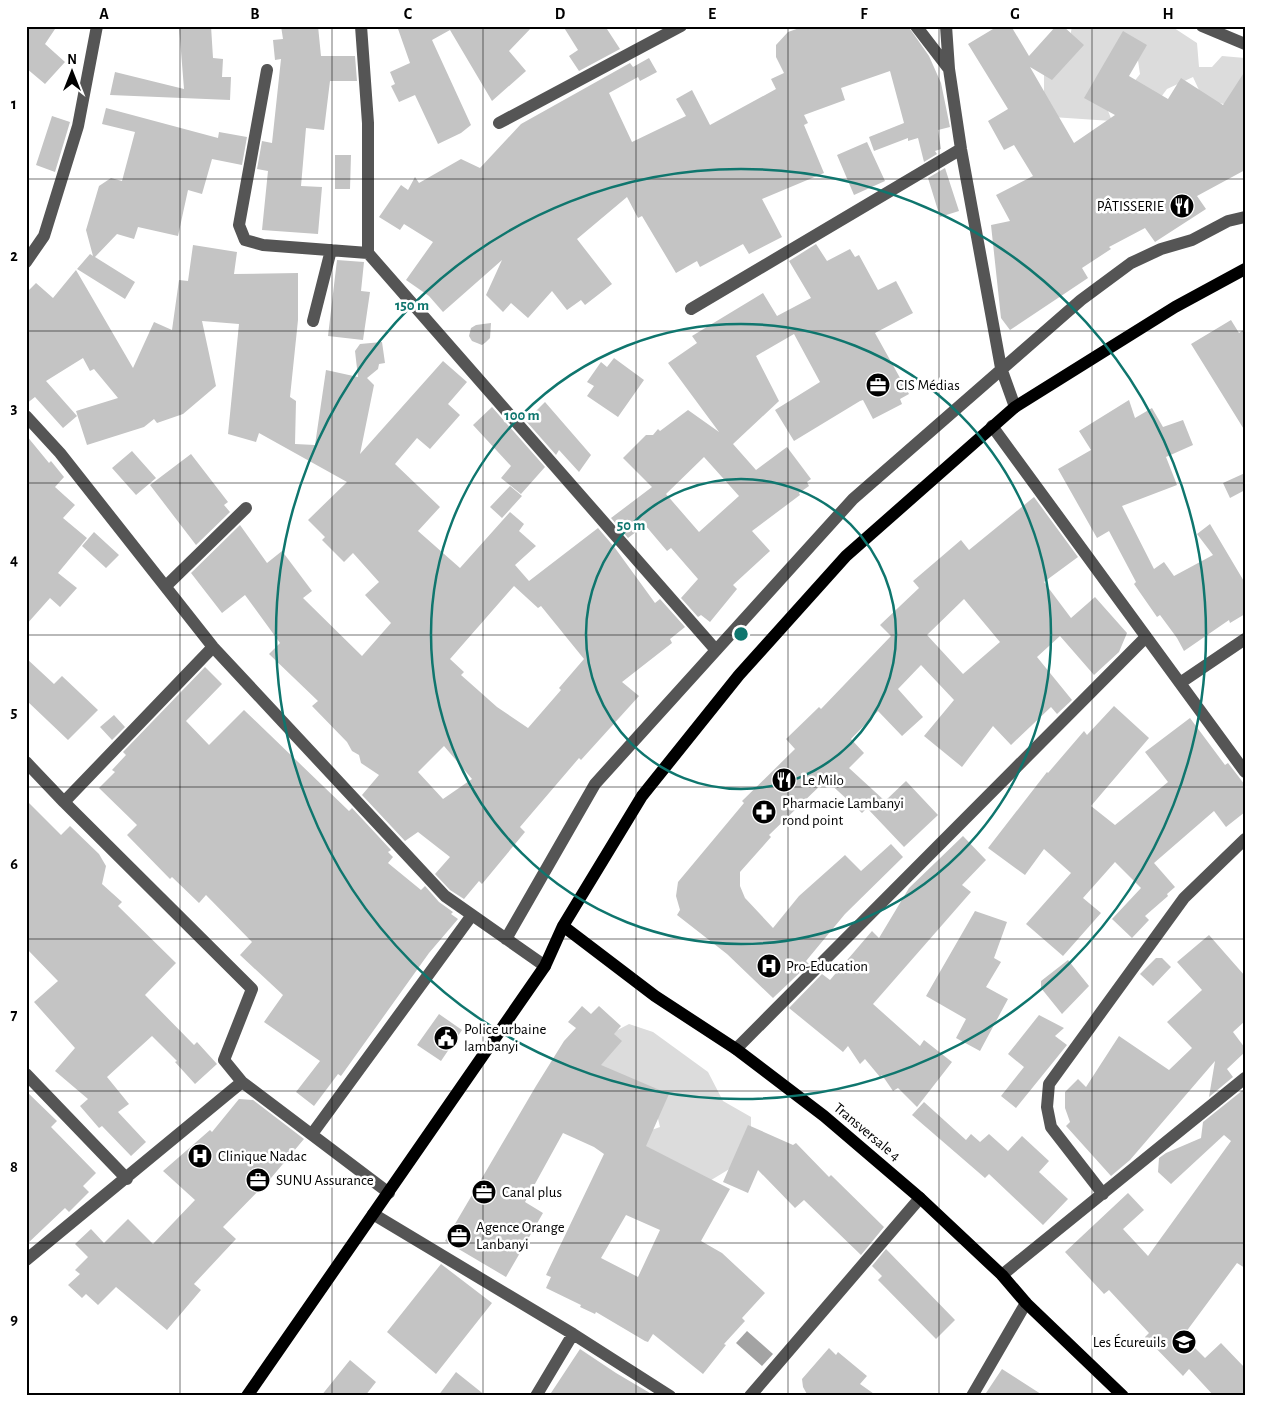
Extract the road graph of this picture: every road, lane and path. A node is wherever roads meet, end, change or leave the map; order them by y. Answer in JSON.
{"nodes":[{"id":1,"x":97,"y":26,"type":"edge"},
{"id":2,"x":361,"y":26,"type":"edge"},
{"id":3,"x":682,"y":26,"type":"edge"},
{"id":4,"x":916,"y":26,"type":"edge"},
{"id":5,"x":946,"y":26,"type":"edge"},
{"id":6,"x":1202,"y":26,"type":"edge"},
{"id":7,"x":1245,"y":44,"type":"edge"},
{"id":8,"x":949,"y":69,"type":"junction"},
{"id":9,"x":268,"y":70,"type":"dead end"},
{"id":10,"x":499,"y":123,"type":"dead end"},
{"id":11,"x":961,"y":149,"type":"junction"},
{"id":12,"x":1245,"y":217,"type":"edge"},
{"id":13,"x":331,"y":250,"type":"junction"},
{"id":14,"x":368,"y":253,"type":"junction"},
{"id":15,"x":26,"y":262,"type":"edge"},
{"id":16,"x":1245,"y":270,"type":"edge"},
{"id":17,"x":690,"y":309,"type":"dead end"},
{"id":18,"x":313,"y":321,"type":"dead end"},
{"id":19,"x":1001,"y":368,"type":"junction"},
{"id":20,"x":1014,"y":407,"type":"junction"},
{"id":21,"x":26,"y":416,"type":"edge"},
{"id":22,"x":992,"y":426,"type":"junction"},
{"id":23,"x":246,"y":508,"type":"dead end"},
{"id":24,"x":166,"y":586,"type":"junction"},
{"id":25,"x":1146,"y":637,"type":"junction"},
{"id":26,"x":1245,"y":639,"type":"edge"},
{"id":27,"x":213,"y":647,"type":"junction"},
{"id":28,"x":715,"y":649,"type":"junction"},
{"id":29,"x":1180,"y":683,"type":"junction"},
{"id":30,"x":26,"y":762,"type":"edge"},
{"id":31,"x":1245,"y":772,"type":"edge"},
{"id":32,"x":64,"y":802,"type":"junction"},
{"id":33,"x":1245,"y":839,"type":"edge"},
{"id":34,"x":472,"y":915,"type":"junction"},
{"id":35,"x":563,"y":926,"type":"junction"},
{"id":36,"x":506,"y":939,"type":"junction"},
{"id":37,"x":544,"y":966,"type":"junction"},
{"id":38,"x":736,"y":1049,"type":"junction"},
{"id":39,"x":26,"y":1074,"type":"edge"},
{"id":40,"x":1245,"y":1078,"type":"edge"},
{"id":41,"x":242,"y":1082,"type":"junction"},
{"id":42,"x":312,"y":1134,"type":"junction"},
{"id":43,"x":126,"y":1179,"type":"junction"},
{"id":44,"x":389,"y":1193,"type":"junction"},
{"id":45,"x":1103,"y":1194,"type":"junction"},
{"id":46,"x":920,"y":1198,"type":"junction"},
{"id":47,"x":373,"y":1214,"type":"junction"},
{"id":48,"x":26,"y":1260,"type":"edge"},
{"id":49,"x":1002,"y":1275,"type":"junction"},
{"id":50,"x":1026,"y":1303,"type":"junction"},
{"id":51,"x":573,"y":1334,"type":"junction"},
{"id":52,"x":246,"y":1396,"type":"edge"},
{"id":53,"x":536,"y":1396,"type":"edge"},
{"id":54,"x":670,"y":1396,"type":"edge"},
{"id":55,"x":750,"y":1396,"type":"edge"},
{"id":56,"x":972,"y":1396,"type":"edge"},
{"id":57,"x":1123,"y":1396,"type":"edge"}],
"edges":[{"from":1,"to":15,"type":"street"},
{"from":2,"to":14,"type":"street"},
{"from":3,"to":10,"type":"street"},
{"from":4,"to":8,"type":"street"},
{"from":5,"to":8,"type":"street"},
{"from":6,"to":7,"type":"street"},
{"from":8,"to":11,"type":"street"},
{"from":9,"to":13,"type":"street"},
{"from":11,"to":17,"type":"street"},
{"from":11,"to":19,"type":"street"},
{"from":12,"to":19,"type":"street"},
{"from":13,"to":14,"type":"street"},
{"from":13,"to":18,"type":"street"},
{"from":14,"to":28,"type":"street"},
{"from":16,"to":20,"type":"main road"},
{"from":19,"to":20,"type":"street"},
{"from":19,"to":28,"type":"street"},
{"from":20,"to":22,"type":"main road"},
{"from":21,"to":24,"type":"street"},
{"from":22,"to":25,"type":"street"},
{"from":22,"to":35,"type":"main road"},
{"from":23,"to":24,"type":"street"},
{"from":24,"to":27,"type":"street"},
{"from":25,"to":29,"type":"street"},
{"from":25,"to":38,"type":"street"},
{"from":26,"to":29,"type":"street"},
{"from":27,"to":32,"type":"street"},
{"from":27,"to":34,"type":"street"},
{"from":28,"to":36,"type":"street"},
{"from":29,"to":31,"type":"street"},
{"from":30,"to":32,"type":"street"},
{"from":32,"to":41,"type":"street"},
{"from":33,"to":45,"type":"street"},
{"from":34,"to":36,"type":"street"},
{"from":34,"to":42,"type":"street"},
{"from":35,"to":37,"type":"main road"},
{"from":35,"to":38,"type":"main road","name":"Transversale 4"},
{"from":36,"to":37,"type":"street"},
{"from":37,"to":44,"type":"main road"},
{"from":38,"to":46,"type":"main road","name":"Transversale 4"},
{"from":39,"to":43,"type":"street"},
{"from":40,"to":45,"type":"street"},
{"from":41,"to":42,"type":"street"},
{"from":41,"to":43,"type":"street"},
{"from":42,"to":44,"type":"street"},
{"from":43,"to":48,"type":"street"},
{"from":44,"to":47,"type":"main road"},
{"from":45,"to":49,"type":"street"},
{"from":46,"to":49,"type":"main road","name":"Transversale 4"},
{"from":46,"to":55,"type":"street"},
{"from":47,"to":51,"type":"street"},
{"from":47,"to":52,"type":"main road"},
{"from":49,"to":50,"type":"main road","name":"Transversale 4"},
{"from":50,"to":56,"type":"street"},
{"from":50,"to":57,"type":"main road","name":"Transversale 4"},
{"from":51,"to":53,"type":"street"},
{"from":51,"to":54,"type":"street"}]}
